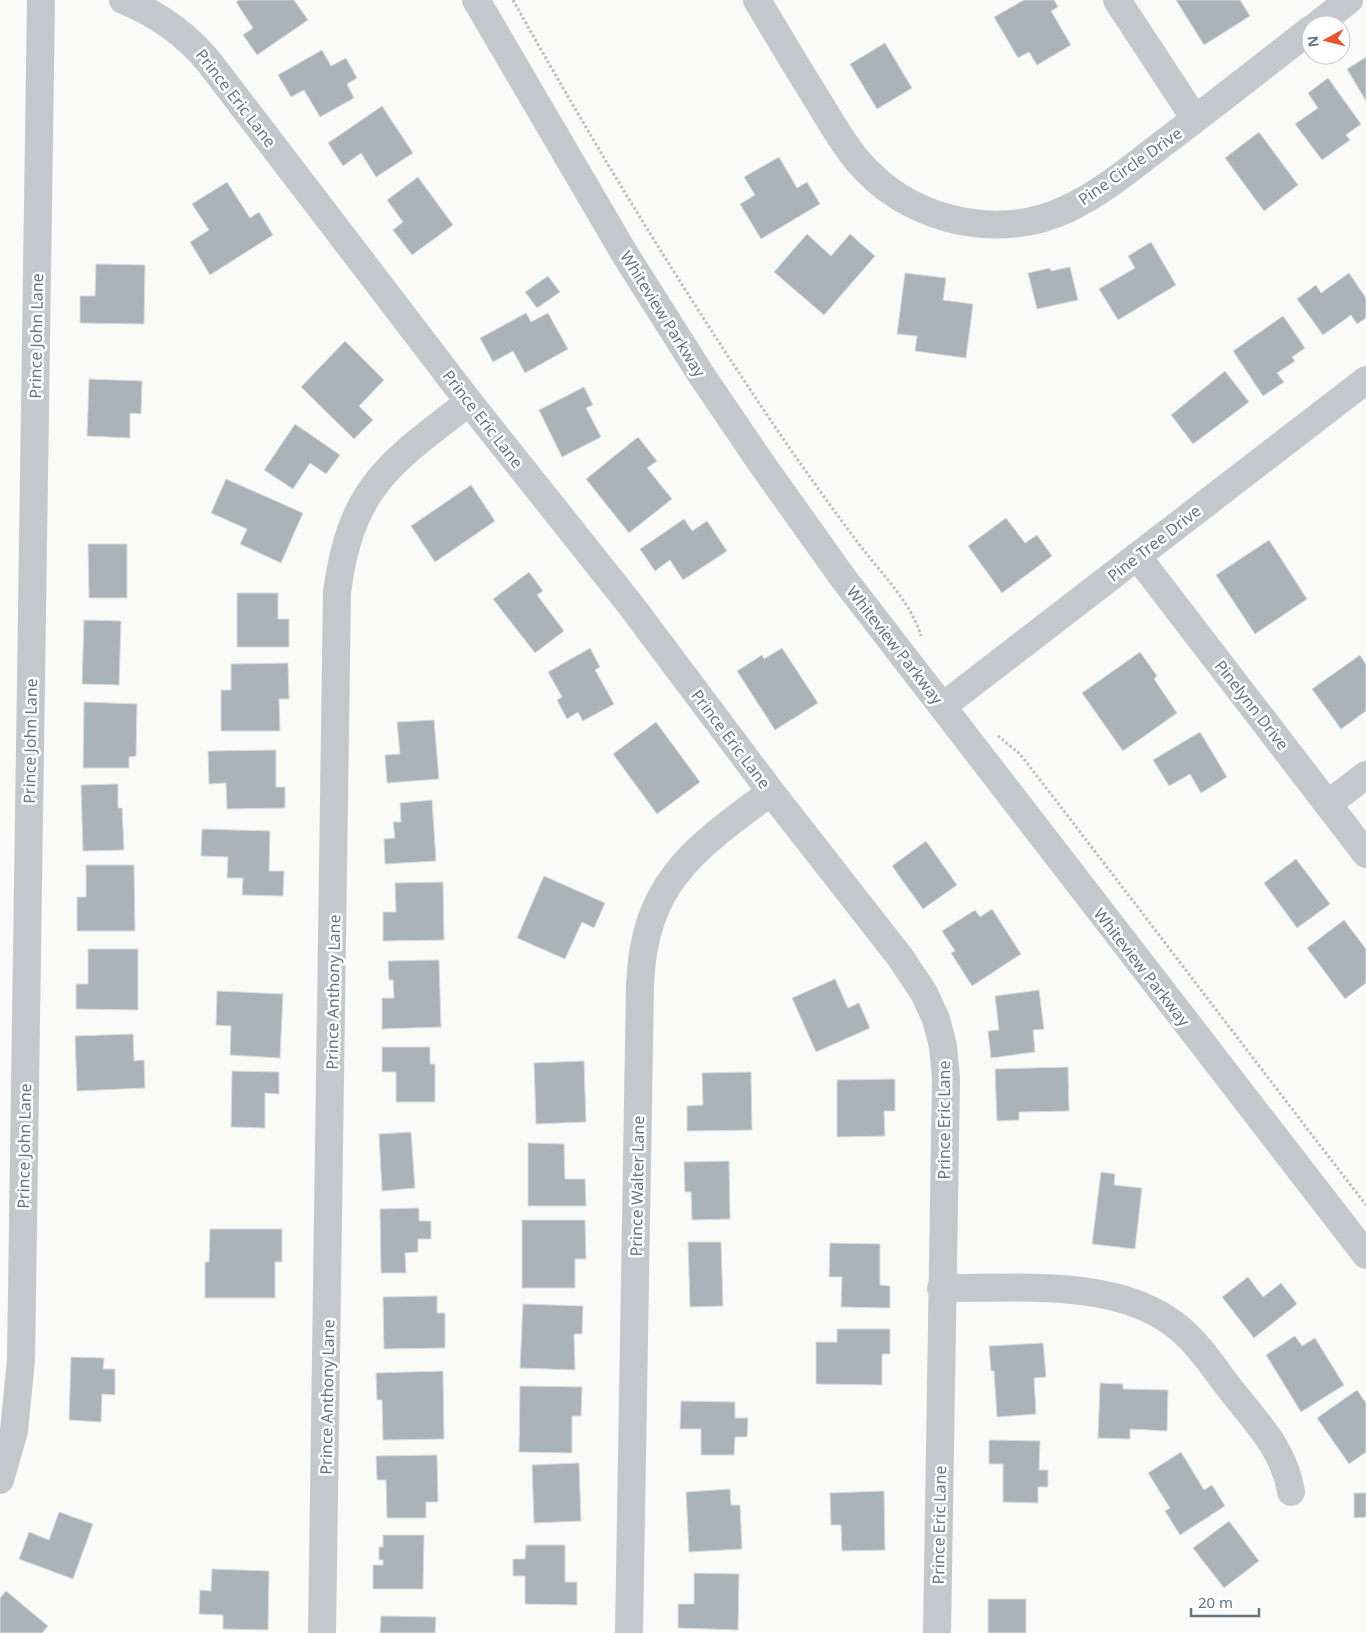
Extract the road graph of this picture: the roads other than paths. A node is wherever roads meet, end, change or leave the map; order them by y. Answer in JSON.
{"nodes":[{"id":1,"x":41,"y":0,"type":"edge"},
{"id":2,"x":123,"y":0,"type":"edge"},
{"id":3,"x":476,"y":0,"type":"edge"},
{"id":4,"x":757,"y":0,"type":"edge"},
{"id":5,"x":1117,"y":0,"type":"edge"},
{"id":6,"x":1349,"y":0,"type":"edge"},
{"id":7,"x":1330,"y":15,"type":"edge"},
{"id":8,"x":1301,"y":37,"type":"edge"},
{"id":9,"x":1195,"y":119,"type":"junction"},
{"id":10,"x":1366,"y":380,"type":"edge"},
{"id":11,"x":469,"y":402,"type":"junction"},
{"id":12,"x":1137,"y":556,"type":"junction"},
{"id":13,"x":943,"y":706,"type":"junction"},
{"id":14,"x":1366,"y":775,"type":"edge"},
{"id":15,"x":771,"y":792,"type":"junction"},
{"id":16,"x":1328,"y":804,"type":"junction"},
{"id":17,"x":1366,"y":854,"type":"edge"},
{"id":18,"x":11,"y":1240,"type":"edge"},
{"id":19,"x":1366,"y":1255,"type":"edge"},
{"id":20,"x":941,"y":1288,"type":"junction"},
{"id":21,"x":0,"y":1480,"type":"edge"},
{"id":22,"x":1291,"y":1492,"type":"dead end"},
{"id":23,"x":322,"y":1633,"type":"edge"},
{"id":24,"x":629,"y":1633,"type":"edge"},
{"id":25,"x":937,"y":1633,"type":"edge"}],
"edges":[{"from":1,"to":18,"type":"street","name":"Prince John Lane"},
{"from":2,"to":11,"type":"street","name":"Prince Eric Lane"},
{"from":3,"to":13,"type":"street","name":"Whiteview Parkway"},
{"from":4,"to":9,"type":"street","name":"Pine Circle Drive"},
{"from":5,"to":9,"type":"street"},
{"from":6,"to":7,"type":"street"},
{"from":8,"to":9,"type":"street","name":"Pine Circle Drive"},
{"from":10,"to":12,"type":"street","name":"Pine Tree Drive"},
{"from":11,"to":15,"type":"street","name":"Prince Eric Lane"},
{"from":11,"to":23,"type":"street","name":"Prince Anthony Lane"},
{"from":12,"to":13,"type":"street","name":"Pine Tree Drive"},
{"from":12,"to":16,"type":"street","name":"Pinelynn Drive"},
{"from":13,"to":19,"type":"street","name":"Whiteview Parkway"},
{"from":14,"to":16,"type":"street"},
{"from":15,"to":20,"type":"street","name":"Prince Eric Lane"},
{"from":15,"to":24,"type":"street","name":"Prince Walter Lane"},
{"from":16,"to":17,"type":"street","name":"Pinelynn Drive"},
{"from":18,"to":21,"type":"street","name":"Prince John Lane"},
{"from":20,"to":22,"type":"street"},
{"from":20,"to":25,"type":"street","name":"Prince Eric Lane"}]}
